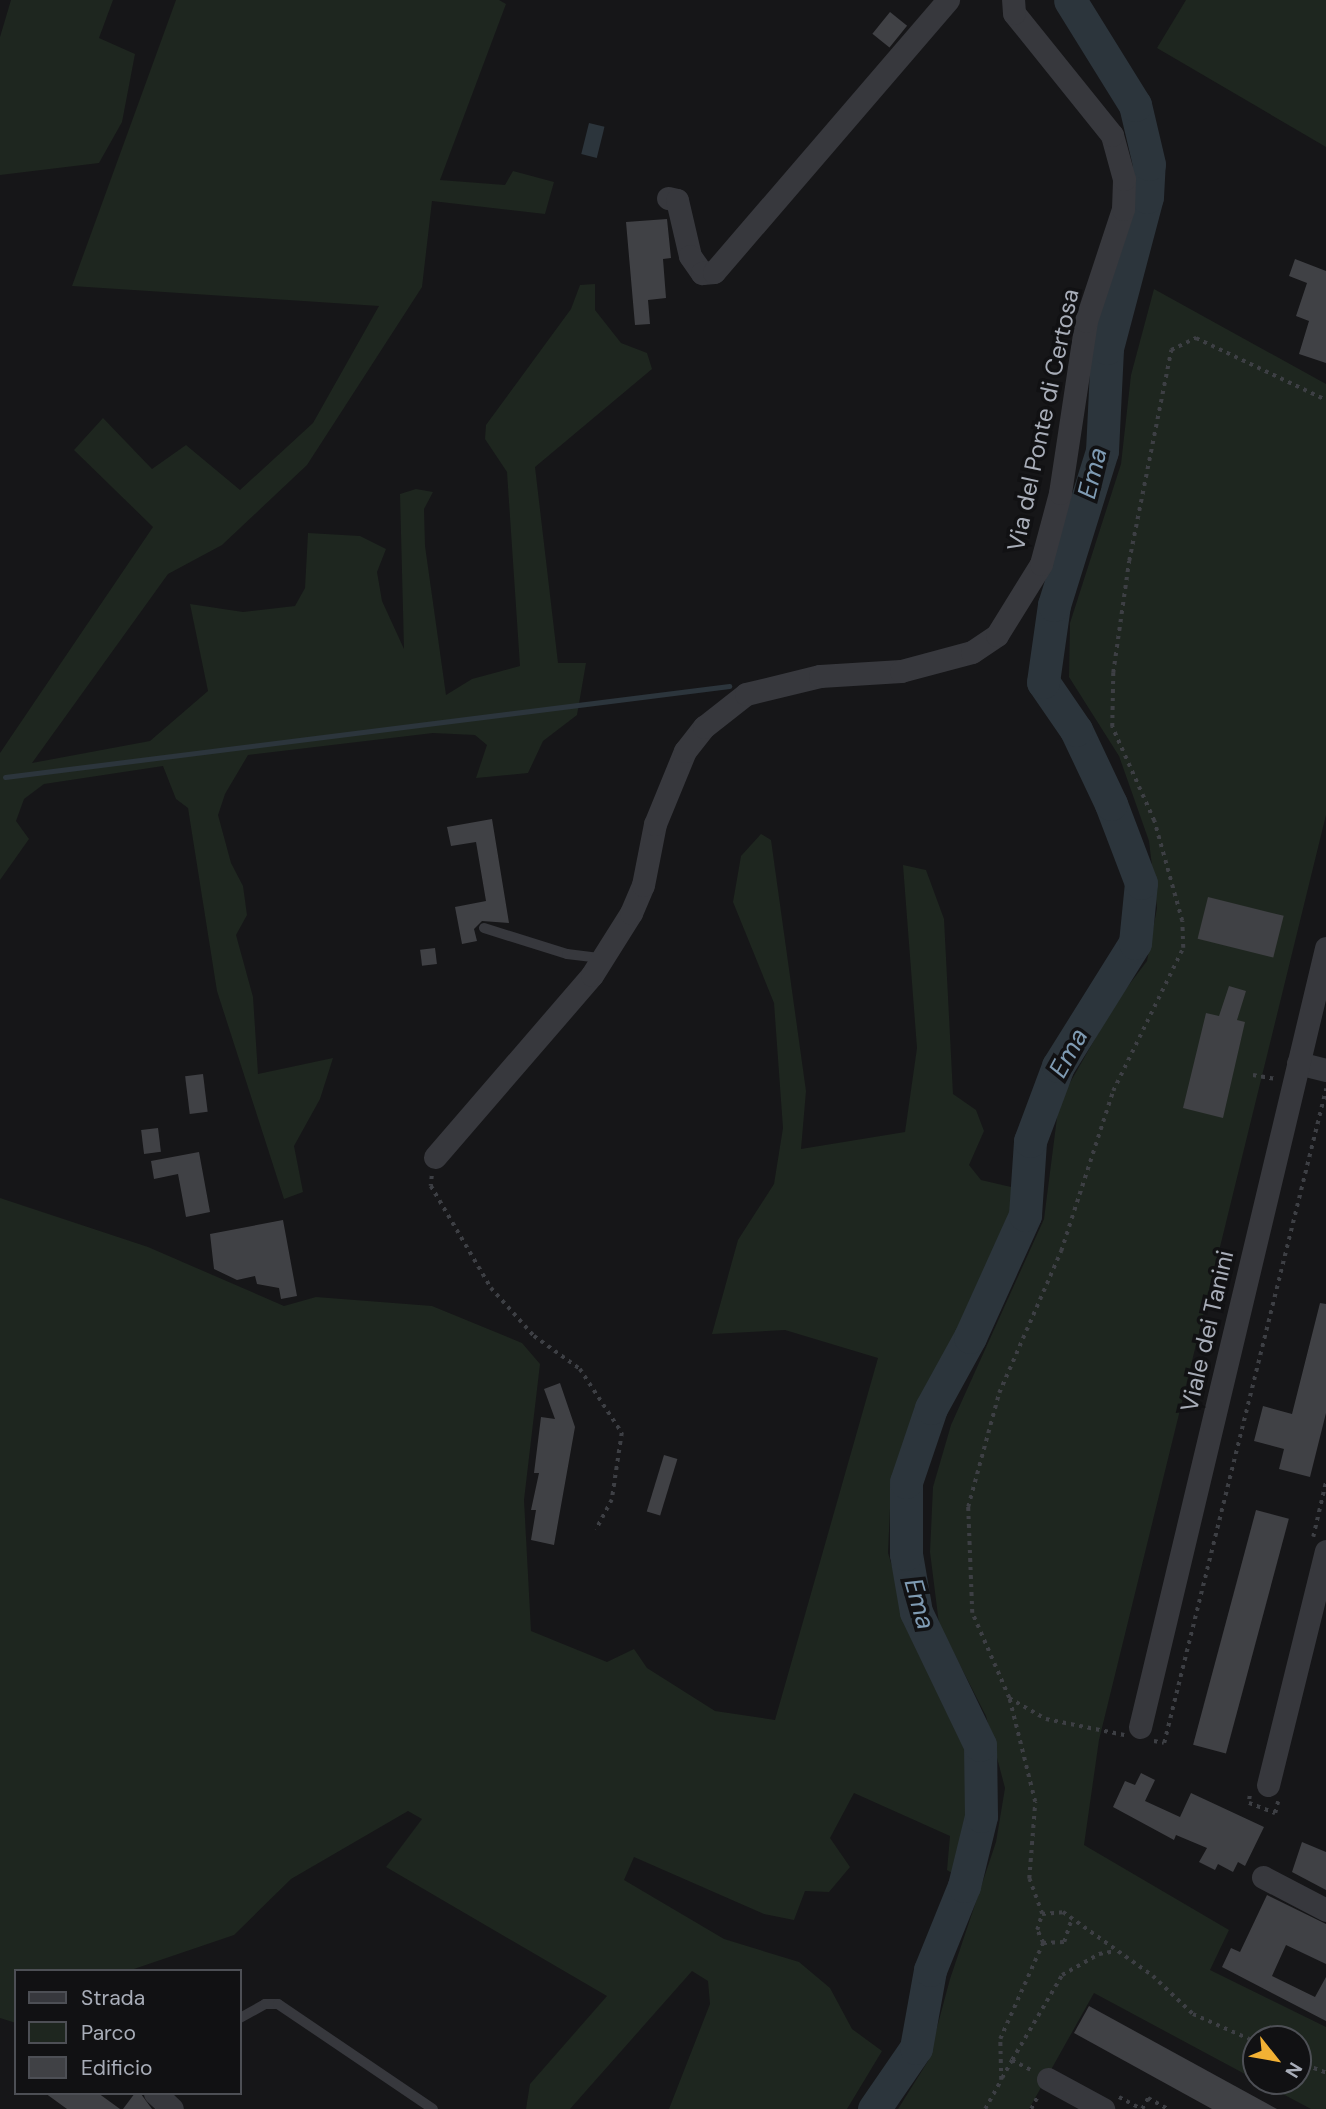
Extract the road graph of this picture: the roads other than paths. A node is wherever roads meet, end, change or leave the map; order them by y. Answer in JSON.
{"nodes":[{"id":1,"x":948,"y":0,"type":"edge"},
{"id":2,"x":1013,"y":0,"type":"edge"},
{"id":3,"x":668,"y":198,"type":"dead end"},
{"id":4,"x":484,"y":928,"type":"dead end"},
{"id":5,"x":1326,"y":948,"type":"edge"},
{"id":6,"x":601,"y":958,"type":"junction"},
{"id":7,"x":1298,"y":1063,"type":"junction"},
{"id":8,"x":1326,"y":1070,"type":"edge"},
{"id":9,"x":435,"y":1157,"type":"road end"},
{"id":10,"x":1326,"y":1551,"type":"edge"},
{"id":11,"x":1139,"y":1733,"type":"road end"},
{"id":12,"x":1268,"y":1785,"type":"dead end"},
{"id":13,"x":1264,"y":1877,"type":"dead end"},
{"id":14,"x":1326,"y":1910,"type":"edge"},
{"id":15,"x":242,"y":2017,"type":"edge"},
{"id":16,"x":1048,"y":2079,"type":"road end"},
{"id":17,"x":157,"y":2095,"type":"edge"},
{"id":18,"x":172,"y":2109,"type":"edge"},
{"id":19,"x":433,"y":2109,"type":"edge"},
{"id":20,"x":1103,"y":2109,"type":"edge"}],
"edges":[{"from":1,"to":3,"type":"street"},
{"from":2,"to":6,"type":"street","name":"Via del Ponte di Certosa"},
{"from":4,"to":6,"type":"lane"},
{"from":5,"to":7,"type":"street","name":"Viale dei Tanini"},
{"from":6,"to":9,"type":"street","name":"Via del Ponte di Certosa"},
{"from":7,"to":8,"type":"street"},
{"from":7,"to":11,"type":"street","name":"Viale dei Tanini"},
{"from":10,"to":12,"type":"street"},
{"from":13,"to":14,"type":"street"},
{"from":15,"to":19,"type":"lane"},
{"from":16,"to":20,"type":"street"},
{"from":17,"to":18,"type":"street"}]}
